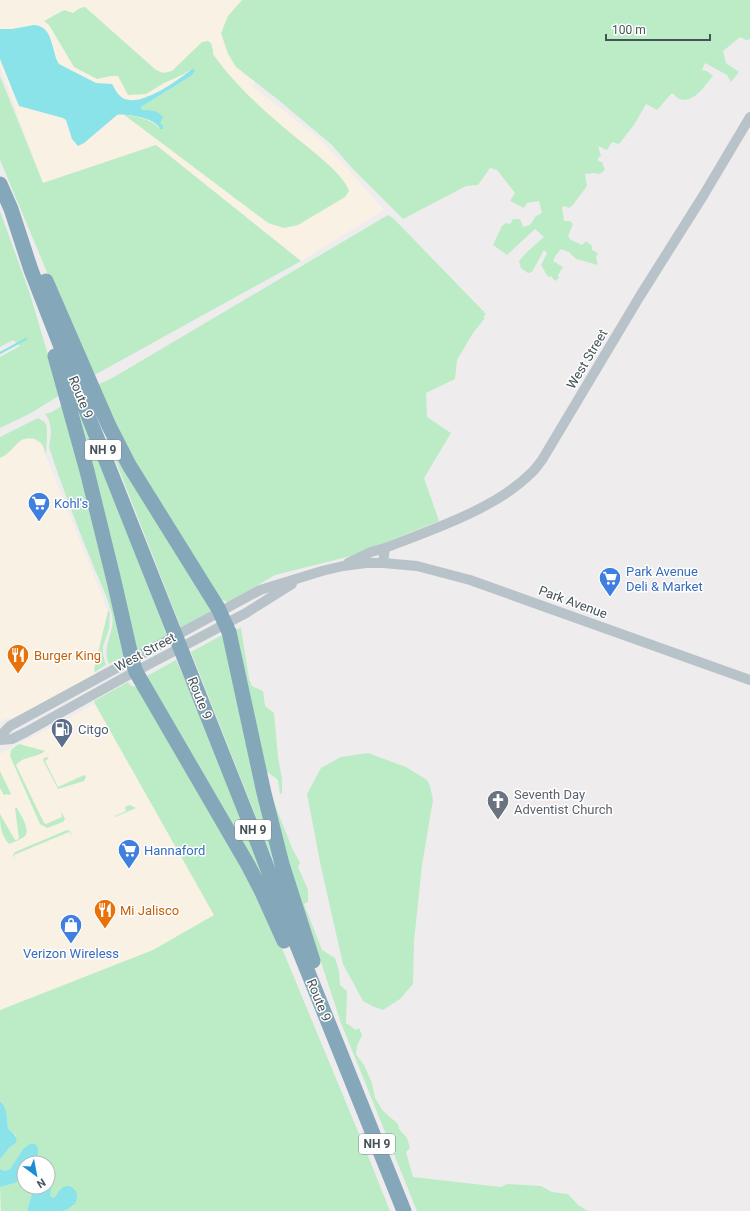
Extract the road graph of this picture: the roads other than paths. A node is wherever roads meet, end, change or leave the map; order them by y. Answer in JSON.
{"nodes":[{"id":1,"x":750,"y":117,"type":"edge"},
{"id":2,"x":0,"y":184,"type":"edge"},
{"id":3,"x":11,"y":209,"type":"junction"},
{"id":4,"x":31,"y":270,"type":"junction"},
{"id":5,"x":385,"y":548,"type":"junction"},
{"id":6,"x":383,"y":562,"type":"junction"},
{"id":7,"x":343,"y":566,"type":"junction"},
{"id":8,"x":300,"y":578,"type":"junction"},
{"id":9,"x":223,"y":618,"type":"junction"},
{"id":10,"x":134,"y":666,"type":"junction"},
{"id":11,"x":750,"y":680,"type":"edge"},
{"id":12,"x":0,"y":736,"type":"edge"},
{"id":13,"x":0,"y":740,"type":"edge"},
{"id":14,"x":321,"y":1004,"type":"junction"},
{"id":15,"x":350,"y":1078,"type":"junction"},
{"id":16,"x":404,"y":1211,"type":"edge"}],
"edges":[{"from":1,"to":5,"type":"street","name":"West Street"},
{"from":2,"to":3,"type":"highway","name":"Route 9","number":"NH 9"},
{"from":3,"to":4,"type":"highway","name":"Route 9","number":"NH 9"},
{"from":3,"to":9,"type":"highway"},
{"from":4,"to":10,"type":"highway"},
{"from":4,"to":14,"type":"highway","name":"Route 9","number":"NH 9"},
{"from":5,"to":6,"type":"street"},
{"from":5,"to":7,"type":"street","name":"West Street"},
{"from":6,"to":7,"type":"street","name":"West Street"},
{"from":6,"to":11,"type":"street","name":"Park Avenue"},
{"from":7,"to":8,"type":"street","name":"West Street"},
{"from":8,"to":9,"type":"street","name":"West Street"},
{"from":8,"to":9,"type":"street","name":"West Street"},
{"from":9,"to":10,"type":"street","name":"West Street"},
{"from":9,"to":10,"type":"street","name":"West Street"},
{"from":9,"to":14,"type":"highway"},
{"from":10,"to":12,"type":"street","name":"West Street"},
{"from":10,"to":13,"type":"street","name":"West Street"},
{"from":10,"to":15,"type":"highway"},
{"from":14,"to":15,"type":"highway","name":"Route 9","number":"NH 9"},
{"from":15,"to":16,"type":"highway","name":"Route 9","number":"NH 9"}]}
